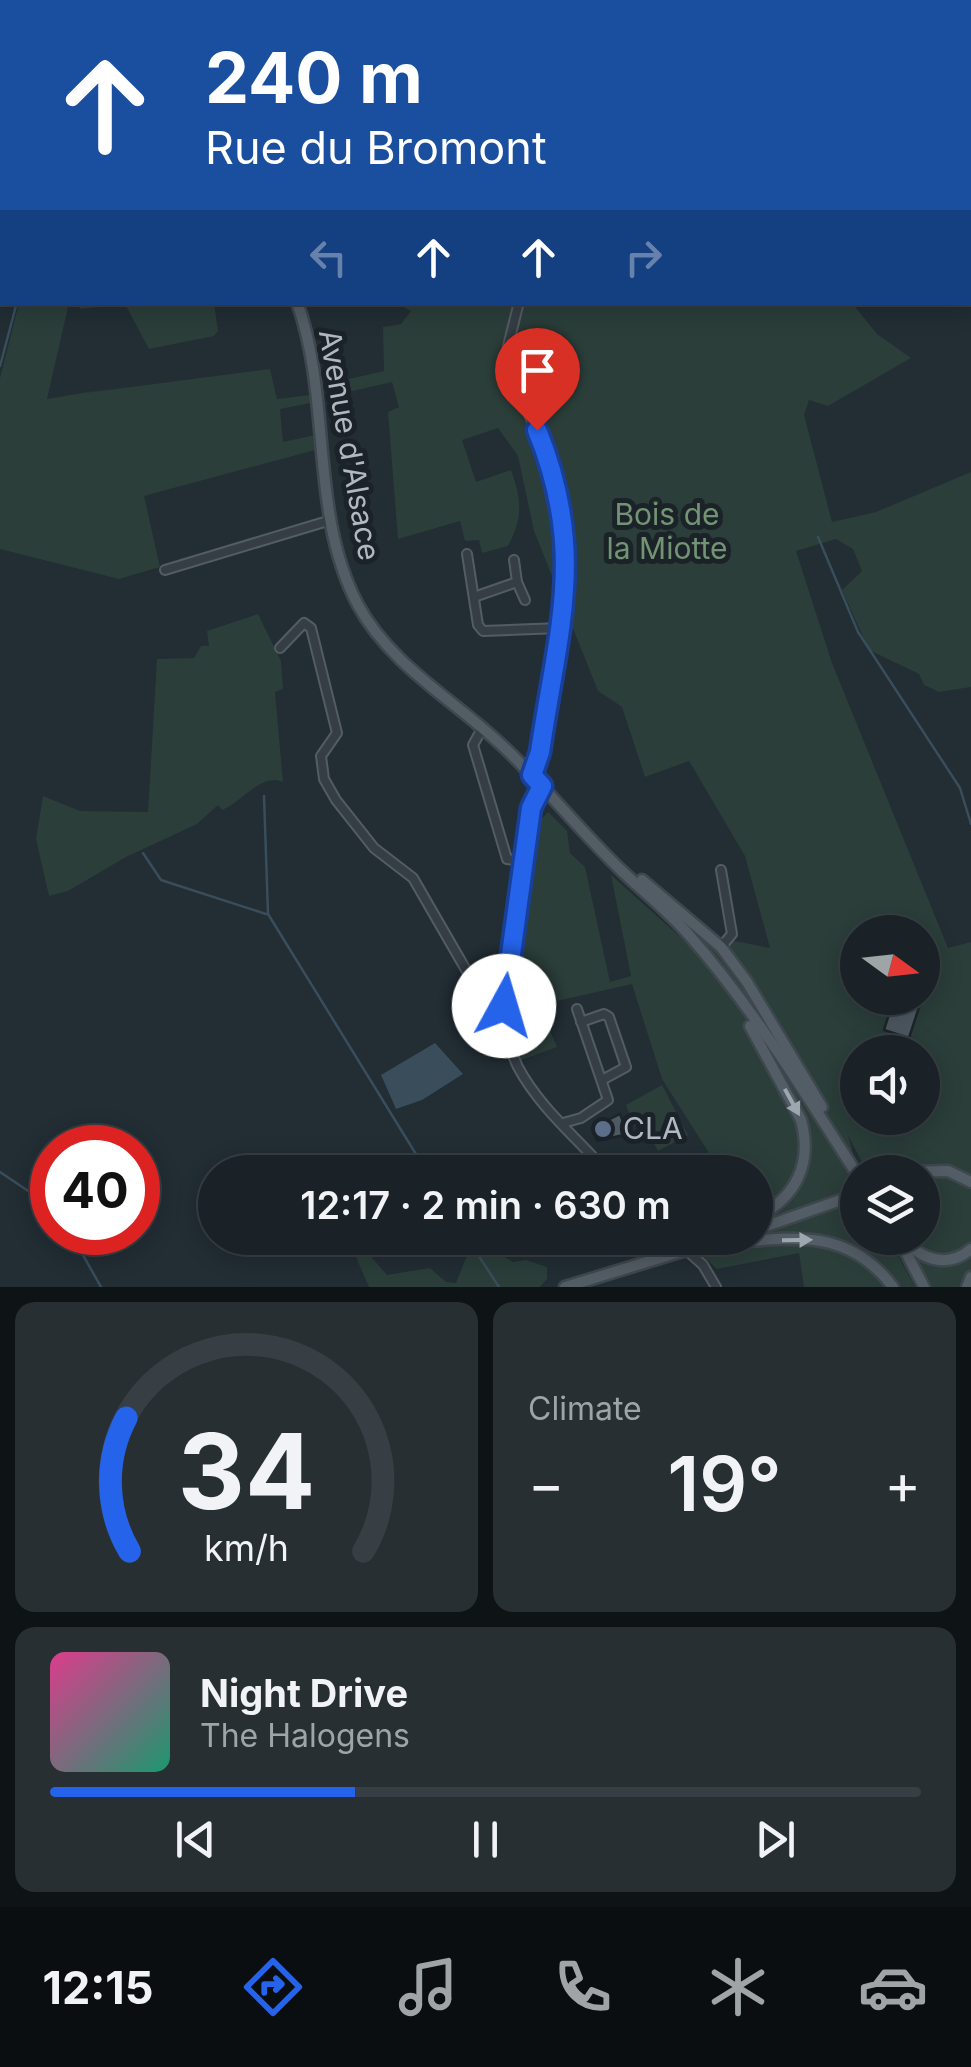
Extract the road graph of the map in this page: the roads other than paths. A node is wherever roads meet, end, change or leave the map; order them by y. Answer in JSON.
{"nodes":[{"id":1,"x":297,"y":305,"type":"edge"},
{"id":2,"x":517,"y":305,"type":"edge"},
{"id":3,"x":331,"y":520,"type":"junction"},
{"id":4,"x":467,"y":554,"type":"dead end"},
{"id":5,"x":514,"y":560,"type":"dead end"},
{"id":6,"x":165,"y":570,"type":"dead end"},
{"id":7,"x":517,"y":582,"type":"junction"},
{"id":8,"x":474,"y":596,"type":"junction"},
{"id":9,"x":525,"y":600,"type":"dead end"},
{"id":10,"x":560,"y":628,"type":"junction"},
{"id":11,"x":280,"y":648,"type":"dead end"},
{"id":12,"x":483,"y":727,"type":"junction"},
{"id":13,"x":532,"y":775,"type":"junction"},
{"id":14,"x":542,"y":786,"type":"junction"},
{"id":15,"x":603,"y":850,"type":"junction"},
{"id":16,"x":523,"y":861,"type":"junction"},
{"id":17,"x":721,"y":870,"type":"dead end"},
{"id":18,"x":721,"y":947,"type":"junction"},
{"id":19,"x":728,"y":986,"type":"junction"},
{"id":20,"x":504,"y":1006,"type":"junction"},
{"id":21,"x":577,"y":1010,"type":"dead end"},
{"id":22,"x":581,"y":1022,"type":"junction"},
{"id":23,"x":602,"y":1080,"type":"junction"},
{"id":24,"x":563,"y":1123,"type":"junction"},
{"id":25,"x":592,"y":1155,"type":"edge"},
{"id":26,"x":846,"y":1155,"type":"edge"},
{"id":27,"x":848,"y":1155,"type":"edge"},
{"id":28,"x":940,"y":1171,"type":"edge"},
{"id":29,"x":971,"y":1182,"type":"edge"},
{"id":30,"x":840,"y":1200,"type":"edge"},
{"id":31,"x":773,"y":1205,"type":"edge"},
{"id":32,"x":773,"y":1224,"type":"edge"},
{"id":33,"x":773,"y":1242,"type":"edge"},
{"id":34,"x":971,"y":1249,"type":"edge"},
{"id":35,"x":669,"y":1255,"type":"edge"},
{"id":36,"x":692,"y":1255,"type":"edge"},
{"id":37,"x":906,"y":1255,"type":"edge"},
{"id":38,"x":925,"y":1255,"type":"edge"},
{"id":39,"x":971,"y":1277,"type":"edge"},
{"id":40,"x":564,"y":1287,"type":"edge"},
{"id":41,"x":716,"y":1287,"type":"edge"},
{"id":42,"x":894,"y":1287,"type":"edge"},
{"id":43,"x":921,"y":1287,"type":"edge"},
{"id":44,"x":967,"y":1287,"type":"edge"}],
"edges":[{"from":1,"to":3,"type":"main road","name":"Avenue d'Alsace"},
{"from":2,"to":10,"type":"street"},
{"from":3,"to":6,"type":"street"},
{"from":3,"to":12,"type":"main road","name":"Avenue d'Alsace"},
{"from":4,"to":8,"type":"street"},
{"from":5,"to":7,"type":"street"},
{"from":7,"to":8,"type":"street"},
{"from":7,"to":9,"type":"street"},
{"from":8,"to":10,"type":"street"},
{"from":10,"to":13,"type":"street"},
{"from":11,"to":20,"type":"street"},
{"from":12,"to":13,"type":"main road","name":"Avenue d'Alsace"},
{"from":12,"to":16,"type":"street"},
{"from":13,"to":14,"type":"main road","name":"Avenue d'Alsace"},
{"from":14,"to":15,"type":"main road","name":"Avenue d'Alsace"},
{"from":14,"to":16,"type":"street"},
{"from":15,"to":18,"type":"main road","name":"Avenue d'Alsace"},
{"from":15,"to":19,"type":"main road","name":"Avenue d'Alsace"},
{"from":16,"to":20,"type":"street"},
{"from":17,"to":18,"type":"street"},
{"from":18,"to":27,"type":"main road","name":"Avenue d'Alsace"},
{"from":19,"to":26,"type":"main road"},
{"from":19,"to":31,"type":"main road","one_way":true},
{"from":20,"to":24,"type":"street"},
{"from":21,"to":22,"type":"street"},
{"from":22,"to":23,"type":"street"},
{"from":22,"to":23,"type":"street"},
{"from":23,"to":24,"type":"street"},
{"from":24,"to":25,"type":"street"},
{"from":28,"to":29,"type":"main road"},
{"from":30,"to":32,"type":"main road"},
{"from":33,"to":42,"type":"main road","one_way":true},
{"from":34,"to":38,"type":"main road"},
{"from":35,"to":40,"type":"main road","bridge":true},
{"from":36,"to":41,"type":"street"},
{"from":37,"to":43,"type":"main road"},
{"from":39,"to":44,"type":"main road"}]}
